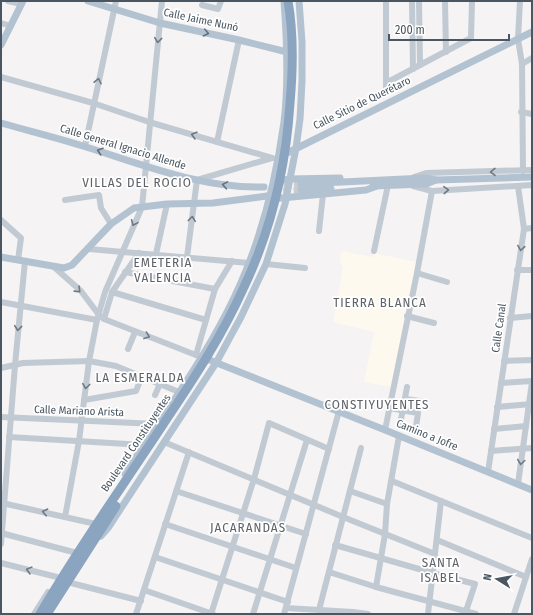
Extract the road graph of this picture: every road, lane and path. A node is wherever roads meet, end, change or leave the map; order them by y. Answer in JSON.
{"nodes":[{"id":1,"x":8,"y":1,"type":"edge"},
{"id":2,"x":88,"y":1,"type":"edge"},
{"id":3,"x":162,"y":1,"type":"edge"},
{"id":4,"x":220,"y":1,"type":"edge"},
{"id":5,"x":284,"y":1,"type":"edge"},
{"id":6,"x":288,"y":1,"type":"edge"},
{"id":7,"x":294,"y":1,"type":"edge"},
{"id":8,"x":299,"y":1,"type":"edge"},
{"id":9,"x":386,"y":1,"type":"edge"},
{"id":10,"x":412,"y":1,"type":"edge"},
{"id":11,"x":419,"y":1,"type":"edge"},
{"id":12,"x":446,"y":1,"type":"edge"},
{"id":13,"x":472,"y":1,"type":"edge"},
{"id":14,"x":520,"y":1,"type":"edge"},
{"id":15,"x":22,"y":2,"type":"edge"},
{"id":16,"x":115,"y":5,"type":"edge"},
{"id":17,"x":202,"y":6,"type":"dead end"},
{"id":18,"x":1,"y":23,"type":"edge"},
{"id":19,"x":160,"y":23,"type":"junction"},
{"id":20,"x":11,"y":26,"type":"junction"},
{"id":21,"x":532,"y":32,"type":"edge"},
{"id":22,"x":518,"y":38,"type":"junction"},
{"id":23,"x":239,"y":40,"type":"junction"},
{"id":24,"x":1,"y":45,"type":"edge"},
{"id":25,"x":287,"y":52,"type":"junction"},
{"id":26,"x":446,"y":52,"type":"junction"},
{"id":27,"x":532,"y":58,"type":"edge"},
{"id":28,"x":522,"y":64,"type":"junction"},
{"id":29,"x":420,"y":65,"type":"junction"},
{"id":30,"x":413,"y":69,"type":"junction"},
{"id":31,"x":1,"y":77,"type":"edge"},
{"id":32,"x":294,"y":81,"type":"junction"},
{"id":33,"x":386,"y":83,"type":"junction"},
{"id":34,"x":386,"y":91,"type":"dead end"},
{"id":35,"x":93,"y":103,"type":"junction"},
{"id":36,"x":522,"y":112,"type":"junction"},
{"id":37,"x":532,"y":114,"type":"edge"},
{"id":38,"x":149,"y":122,"type":"junction"},
{"id":39,"x":1,"y":123,"type":"edge"},
{"id":40,"x":217,"y":142,"type":"junction"},
{"id":41,"x":85,"y":146,"type":"junction"},
{"id":42,"x":296,"y":148,"type":"junction"},
{"id":43,"x":275,"y":158,"type":"junction"},
{"id":44,"x":145,"y":166,"type":"junction"},
{"id":45,"x":532,"y":170,"type":"edge"},
{"id":46,"x":523,"y":171,"type":"junction"},
{"id":47,"x":532,"y":177,"type":"edge"},
{"id":48,"x":291,"y":179,"type":"junction"},
{"id":49,"x":197,"y":180,"type":"junction"},
{"id":50,"x":394,"y":180,"type":"junction"},
{"id":51,"x":273,"y":181,"type":"junction"},
{"id":52,"x":409,"y":181,"type":"junction"},
{"id":53,"x":388,"y":185,"type":"junction"},
{"id":54,"x":532,"y":185,"type":"edge"},
{"id":55,"x":377,"y":186,"type":"junction"},
{"id":56,"x":518,"y":186,"type":"junction"},
{"id":57,"x":264,"y":187,"type":"tunnel mouth"},
{"id":58,"x":432,"y":190,"type":"junction"},
{"id":59,"x":323,"y":194,"type":"junction"},
{"id":60,"x":268,"y":197,"type":"junction"},
{"id":61,"x":287,"y":198,"type":"junction"},
{"id":62,"x":65,"y":200,"type":"dead end"},
{"id":63,"x":167,"y":204,"type":"junction"},
{"id":64,"x":194,"y":204,"type":"junction"},
{"id":65,"x":142,"y":207,"type":"junction"},
{"id":66,"x":1,"y":220,"type":"edge"},
{"id":67,"x":111,"y":224,"type":"junction"},
{"id":68,"x":1,"y":227,"type":"edge"},
{"id":69,"x":532,"y":228,"type":"edge"},
{"id":70,"x":11,"y":229,"type":"junction"},
{"id":71,"x":524,"y":229,"type":"junction"},
{"id":72,"x":319,"y":231,"type":"dead end"},
{"id":73,"x":89,"y":249,"type":"junction"},
{"id":74,"x":122,"y":251,"type":"junction"},
{"id":75,"x":374,"y":251,"type":"dead end"},
{"id":76,"x":139,"y":253,"type":"junction"},
{"id":77,"x":156,"y":254,"type":"junction"},
{"id":78,"x":1,"y":257,"type":"edge"},
{"id":79,"x":187,"y":257,"type":"junction"},
{"id":80,"x":21,"y":261,"type":"junction"},
{"id":81,"x":232,"y":261,"type":"junction"},
{"id":82,"x":249,"y":263,"type":"junction"},
{"id":83,"x":266,"y":264,"type":"junction"},
{"id":84,"x":54,"y":267,"type":"junction"},
{"id":85,"x":305,"y":268,"type":"dead end"},
{"id":86,"x":517,"y":270,"type":"junction"},
{"id":87,"x":532,"y":270,"type":"edge"},
{"id":88,"x":125,"y":272,"type":"junction"},
{"id":89,"x":417,"y":273,"type":"junction"},
{"id":90,"x":447,"y":282,"type":"dead end"},
{"id":91,"x":215,"y":289,"type":"junction"},
{"id":92,"x":112,"y":292,"type":"junction"},
{"id":93,"x":1,"y":302,"type":"edge"},
{"id":94,"x":20,"y":306,"type":"junction"},
{"id":95,"x":407,"y":316,"type":"junction"},
{"id":96,"x":532,"y":316,"type":"edge"},
{"id":97,"x":100,"y":318,"type":"junction"},
{"id":98,"x":510,"y":318,"type":"junction"},
{"id":99,"x":206,"y":320,"type":"junction"},
{"id":100,"x":434,"y":324,"type":"dead end"},
{"id":101,"x":135,"y":332,"type":"junction"},
{"id":102,"x":128,"y":349,"type":"dead end"},
{"id":103,"x":199,"y":356,"type":"junction"},
{"id":104,"x":532,"y":360,"type":"edge"},
{"id":105,"x":89,"y":361,"type":"junction"},
{"id":106,"x":504,"y":361,"type":"junction"},
{"id":107,"x":216,"y":363,"type":"junction"},
{"id":108,"x":14,"y":365,"type":"junction"},
{"id":109,"x":1,"y":368,"type":"edge"},
{"id":110,"x":142,"y":376,"type":"junction"},
{"id":111,"x":186,"y":380,"type":"junction"},
{"id":112,"x":532,"y":382,"type":"edge"},
{"id":113,"x":501,"y":383,"type":"junction"},
{"id":114,"x":160,"y":384,"type":"junction"},
{"id":115,"x":407,"y":387,"type":"dead end"},
{"id":116,"x":199,"y":390,"type":"junction"},
{"id":117,"x":179,"y":392,"type":"junction"},
{"id":118,"x":156,"y":394,"type":"dead end"},
{"id":119,"x":405,"y":399,"type":"junction"},
{"id":120,"x":84,"y":400,"type":"junction"},
{"id":121,"x":420,"y":401,"type":"dead end"},
{"id":122,"x":531,"y":404,"type":"edge"},
{"id":123,"x":497,"y":407,"type":"junction"},
{"id":124,"x":389,"y":408,"type":"junction"},
{"id":125,"x":403,"y":410,"type":"junction"},
{"id":126,"x":339,"y":412,"type":"junction"},
{"id":127,"x":1,"y":417,"type":"edge"},
{"id":128,"x":10,"y":418,"type":"junction"},
{"id":129,"x":82,"y":420,"type":"junction"},
{"id":130,"x":157,"y":424,"type":"junction"},
{"id":131,"x":400,"y":425,"type":"dead end"},
{"id":132,"x":526,"y":426,"type":"junction"},
{"id":133,"x":416,"y":427,"type":"dead end"},
{"id":134,"x":494,"y":429,"type":"junction"},
{"id":135,"x":385,"y":430,"type":"junction"},
{"id":136,"x":399,"y":436,"type":"junction"},
{"id":137,"x":9,"y":437,"type":"junction"},
{"id":138,"x":161,"y":438,"type":"junction"},
{"id":139,"x":307,"y":440,"type":"junction"},
{"id":140,"x":79,"y":441,"type":"junction"},
{"id":141,"x":144,"y":445,"type":"junction"},
{"id":142,"x":361,"y":448,"type":"dead end"},
{"id":143,"x":532,"y":448,"type":"edge"},
{"id":144,"x":329,"y":449,"type":"junction"},
{"id":145,"x":522,"y":449,"type":"junction"},
{"id":146,"x":491,"y":451,"type":"junction"},
{"id":147,"x":189,"y":452,"type":"junction"},
{"id":148,"x":4,"y":459,"type":"edge"},
{"id":149,"x":488,"y":472,"type":"junction"},
{"id":150,"x":254,"y":479,"type":"junction"},
{"id":151,"x":392,"y":481,"type":"junction"},
{"id":152,"x":518,"y":484,"type":"junction"},
{"id":153,"x":532,"y":490,"type":"edge"},
{"id":154,"x":176,"y":491,"type":"junction"},
{"id":155,"x":350,"y":491,"type":"junction"},
{"id":156,"x":290,"y":495,"type":"junction"},
{"id":157,"x":441,"y":501,"type":"junction"},
{"id":158,"x":3,"y":503,"type":"edge"},
{"id":159,"x":314,"y":504,"type":"junction"},
{"id":160,"x":387,"y":504,"type":"junction"},
{"id":161,"x":109,"y":505,"type":"junction"},
{"id":162,"x":243,"y":513,"type":"junction"},
{"id":163,"x":65,"y":517,"type":"junction"},
{"id":164,"x":343,"y":517,"type":"junction"},
{"id":165,"x":96,"y":524,"type":"junction"},
{"id":166,"x":165,"y":524,"type":"junction"},
{"id":167,"x":281,"y":525,"type":"junction"},
{"id":168,"x":2,"y":533,"type":"edge"},
{"id":169,"x":306,"y":534,"type":"junction"},
{"id":170,"x":385,"y":534,"type":"junction"},
{"id":171,"x":532,"y":538,"type":"edge"},
{"id":172,"x":437,"y":540,"type":"junction"},
{"id":173,"x":1,"y":544,"type":"edge"},
{"id":174,"x":335,"y":545,"type":"junction"},
{"id":175,"x":232,"y":547,"type":"junction"},
{"id":176,"x":81,"y":554,"type":"junction"},
{"id":177,"x":435,"y":554,"type":"junction"},
{"id":178,"x":155,"y":557,"type":"junction"},
{"id":179,"x":381,"y":558,"type":"junction"},
{"id":180,"x":270,"y":559,"type":"junction"},
{"id":181,"x":532,"y":559,"type":"edge"},
{"id":182,"x":1,"y":563,"type":"edge"},
{"id":183,"x":296,"y":568,"type":"junction"},
{"id":184,"x":329,"y":572,"type":"junction"},
{"id":185,"x":433,"y":573,"type":"junction"},
{"id":186,"x":69,"y":576,"type":"junction"},
{"id":187,"x":57,"y":577,"type":"junction"},
{"id":188,"x":526,"y":577,"type":"junction"},
{"id":189,"x":222,"y":580,"type":"junction"},
{"id":190,"x":376,"y":587,"type":"junction"},
{"id":191,"x":144,"y":590,"type":"junction"},
{"id":192,"x":260,"y":593,"type":"junction"},
{"id":193,"x":430,"y":600,"type":"junction"},
{"id":194,"x":141,"y":601,"type":"junction"},
{"id":195,"x":286,"y":608,"type":"edge"},
{"id":196,"x":319,"y":610,"type":"junction"},
{"id":197,"x":466,"y":611,"type":"junction"},
{"id":198,"x":34,"y":614,"type":"edge"},
{"id":199,"x":40,"y":614,"type":"edge"},
{"id":200,"x":47,"y":614,"type":"edge"},
{"id":201,"x":51,"y":614,"type":"edge"},
{"id":202,"x":136,"y":614,"type":"edge"},
{"id":203,"x":212,"y":614,"type":"edge"},
{"id":204,"x":253,"y":614,"type":"edge"},
{"id":205,"x":368,"y":614,"type":"edge"},
{"id":206,"x":428,"y":614,"type":"edge"},
{"id":207,"x":476,"y":614,"type":"edge"},
{"id":208,"x":514,"y":614,"type":"edge"}],
"edges":[{"from":1,"to":15,"type":"street"},
{"from":2,"to":16,"type":"main road","name":"Calle Jaime Nunó"},
{"from":3,"to":19,"type":"street"},
{"from":4,"to":17,"type":"street"},
{"from":5,"to":25,"type":"main road"},
{"from":6,"to":32,"type":"highway","name":"Boulevard Constituyentes"},
{"from":7,"to":32,"type":"highway","name":"Boulevard Constituyentes"},
{"from":8,"to":42,"type":"main road"},
{"from":9,"to":33,"type":"street"},
{"from":10,"to":30,"type":"street"},
{"from":11,"to":29,"type":"street"},
{"from":12,"to":26,"type":"street"},
{"from":13,"to":26,"type":"street"},
{"from":14,"to":22,"type":"street"},
{"from":15,"to":20,"type":"main road"},
{"from":16,"to":19,"type":"main road","name":"Calle Jaime Nunó"},
{"from":35,"to":16,"type":"street","one_way":true},
{"from":18,"to":20,"type":"street"},
{"from":19,"to":23,"type":"main road","name":"Calle Jaime Nunó","one_way":true},
{"from":19,"to":38,"type":"street","one_way":true},
{"from":20,"to":24,"type":"main road"},
{"from":21,"to":22,"type":"main road","name":"Calle Sitio de Querétaro"},
{"from":22,"to":28,"type":"street"},
{"from":22,"to":42,"type":"main road","name":"Calle Sitio de Querétaro"},
{"from":23,"to":25,"type":"main road","name":"Calle Jaime Nunó"},
{"from":23,"to":40,"type":"street"},
{"from":25,"to":43,"type":"main road"},
{"from":26,"to":29,"type":"street"},
{"from":27,"to":28,"type":"street"},
{"from":28,"to":36,"type":"street"},
{"from":29,"to":30,"type":"street"},
{"from":30,"to":33,"type":"street"},
{"from":31,"to":35,"type":"street"},
{"from":32,"to":138,"type":"highway","name":"Boulevard Constituyentes"},
{"from":33,"to":34,"type":"street"},
{"from":35,"to":38,"type":"street"},
{"from":35,"to":41,"type":"street"},
{"from":36,"to":37,"type":"street"},
{"from":36,"to":46,"type":"street"},
{"from":40,"to":38,"type":"street","one_way":true},
{"from":38,"to":44,"type":"street"},
{"from":39,"to":41,"type":"main road","name":"Calle General Ignacio Allende"},
{"from":40,"to":43,"type":"street"},
{"from":44,"to":41,"type":"main road","name":"Calle General Ignacio Allende","one_way":true},
{"from":42,"to":43,"type":"main road","name":"Calle Sitio de Querétaro"},
{"from":42,"to":48,"type":"main road"},
{"from":43,"to":49,"type":"street","name":"Calle Sitio de Querétaro"},
{"from":43,"to":51,"type":"main road"},
{"from":44,"to":49,"type":"main road","name":"Calle General Ignacio Allende"},
{"from":44,"to":65,"type":"street"},
{"from":45,"to":46,"type":"street"},
{"from":46,"to":52,"type":"street","one_way":true},
{"from":47,"to":52,"type":"main road"},
{"from":48,"to":50,"type":"main road"},
{"from":48,"to":51,"type":"main road"},
{"from":48,"to":61,"type":"main road"},
{"from":57,"to":49,"type":"main road","name":"Calle General Ignacio Allende","one_way":true},
{"from":49,"to":64,"type":"street"},
{"from":50,"to":52,"type":"main road"},
{"from":50,"to":55,"type":"main road"},
{"from":51,"to":60,"type":"main road"},
{"from":52,"to":53,"type":"main road"},
{"from":52,"to":58,"type":"street"},
{"from":53,"to":55,"type":"main road"},
{"from":53,"to":75,"type":"street"},
{"from":54,"to":56,"type":"street"},
{"from":55,"to":59,"type":"main road"},
{"from":58,"to":56,"type":"street","one_way":true},
{"from":56,"to":71,"type":"street","name":"Calle Canal"},
{"from":58,"to":89,"type":"street"},
{"from":59,"to":61,"type":"main road"},
{"from":59,"to":72,"type":"street"},
{"from":60,"to":61,"type":"main road"},
{"from":60,"to":64,"type":"main road"},
{"from":60,"to":82,"type":"main road"},
{"from":61,"to":83,"type":"main road"},
{"from":62,"to":67,"type":"street"},
{"from":63,"to":64,"type":"main road"},
{"from":63,"to":65,"type":"main road"},
{"from":63,"to":77,"type":"street"},
{"from":79,"to":64,"type":"street","one_way":true},
{"from":65,"to":67,"type":"main road"},
{"from":65,"to":74,"type":"street","one_way":true},
{"from":66,"to":70,"type":"street"},
{"from":67,"to":73,"type":"main road"},
{"from":68,"to":70,"type":"street"},
{"from":69,"to":71,"type":"street"},
{"from":70,"to":80,"type":"street"},
{"from":71,"to":86,"type":"street","name":"Calle Canal","one_way":true},
{"from":73,"to":74,"type":"street"},
{"from":73,"to":84,"type":"main road"},
{"from":74,"to":76,"type":"street"},
{"from":74,"to":97,"type":"street"},
{"from":76,"to":77,"type":"street"},
{"from":76,"to":88,"type":"street"},
{"from":77,"to":79,"type":"street"},
{"from":78,"to":80,"type":"main road"},
{"from":79,"to":81,"type":"street"},
{"from":80,"to":84,"type":"main road"},
{"from":80,"to":94,"type":"street"},
{"from":81,"to":82,"type":"street"},
{"from":81,"to":91,"type":"street"},
{"from":82,"to":103,"type":"main road"},
{"from":83,"to":85,"type":"street"},
{"from":83,"to":107,"type":"main road"},
{"from":84,"to":97,"type":"street","one_way":true},
{"from":86,"to":87,"type":"street"},
{"from":86,"to":98,"type":"street","name":"Calle Canal"},
{"from":88,"to":91,"type":"street"},
{"from":88,"to":92,"type":"street"},
{"from":89,"to":90,"type":"street"},
{"from":89,"to":95,"type":"street"},
{"from":91,"to":99,"type":"street"},
{"from":92,"to":97,"type":"street"},
{"from":92,"to":99,"type":"street"},
{"from":93,"to":94,"type":"street"},
{"from":94,"to":97,"type":"street"},
{"from":94,"to":108,"type":"street","one_way":true},
{"from":95,"to":100,"type":"street"},
{"from":95,"to":124,"type":"street"},
{"from":96,"to":98,"type":"street"},
{"from":97,"to":101,"type":"street"},
{"from":97,"to":105,"type":"street"},
{"from":98,"to":106,"type":"street","name":"Calle Canal"},
{"from":99,"to":103,"type":"street"},
{"from":101,"to":102,"type":"street"},
{"from":101,"to":103,"type":"street","one_way":true},
{"from":103,"to":107,"type":"main road","name":"Camino a Jofre"},
{"from":103,"to":111,"type":"main road"},
{"from":104,"to":106,"type":"street"},
{"from":105,"to":108,"type":"street"},
{"from":105,"to":110,"type":"street"},
{"from":105,"to":120,"type":"street","one_way":true},
{"from":106,"to":113,"type":"street","name":"Calle Canal"},
{"from":107,"to":116,"type":"main road"},
{"from":107,"to":126,"type":"main road","name":"Camino a Jofre"},
{"from":108,"to":109,"type":"street"},
{"from":108,"to":128,"type":"street"},
{"from":110,"to":114,"type":"street"},
{"from":110,"to":120,"type":"street"},
{"from":111,"to":116,"type":"street"},
{"from":111,"to":117,"type":"main road"},
{"from":112,"to":113,"type":"street"},
{"from":112,"to":122,"type":"street"},
{"from":113,"to":123,"type":"street","name":"Calle Canal"},
{"from":114,"to":117,"type":"street"},
{"from":114,"to":118,"type":"street"},
{"from":115,"to":119,"type":"street"},
{"from":116,"to":138,"type":"main road"},
{"from":117,"to":130,"type":"main road"},
{"from":119,"to":121,"type":"street"},
{"from":119,"to":125,"type":"street"},
{"from":120,"to":129,"type":"street"},
{"from":122,"to":123,"type":"street"},
{"from":122,"to":132,"type":"street"},
{"from":123,"to":134,"type":"street","name":"Calle Canal"},
{"from":124,"to":125,"type":"street"},
{"from":124,"to":135,"type":"street"},
{"from":125,"to":131,"type":"street"},
{"from":125,"to":133,"type":"street"},
{"from":126,"to":135,"type":"main road","name":"Camino a Jofre"},
{"from":126,"to":144,"type":"street"},
{"from":127,"to":128,"type":"street","name":"Calle Mariano Arista"},
{"from":128,"to":129,"type":"street","name":"Calle Mariano Arista"},
{"from":128,"to":137,"type":"street"},
{"from":129,"to":130,"type":"street","name":"Calle Mariano Arista"},
{"from":129,"to":140,"type":"street"},
{"from":130,"to":141,"type":"main road"},
{"from":132,"to":134,"type":"street"},
{"from":132,"to":145,"type":"street"},
{"from":134,"to":146,"type":"street","name":"Calle Canal"},
{"from":135,"to":136,"type":"main road","name":"Camino a Jofre"},
{"from":136,"to":149,"type":"main road","name":"Camino a Jofre"},
{"from":136,"to":151,"type":"street"},
{"from":137,"to":140,"type":"street"},
{"from":137,"to":148,"type":"street"},
{"from":138,"to":147,"type":"street"},
{"from":138,"to":161,"type":"highway","name":"Boulevard Constituyentes"},
{"from":138,"to":176,"type":"highway","name":"Boulevard Constituyentes"},
{"from":139,"to":144,"type":"street"},
{"from":139,"to":150,"type":"street"},
{"from":139,"to":156,"type":"street"},
{"from":140,"to":141,"type":"street"},
{"from":140,"to":163,"type":"street"},
{"from":141,"to":161,"type":"main road"},
{"from":142,"to":155,"type":"street"},
{"from":143,"to":145,"type":"street"},
{"from":144,"to":159,"type":"street"},
{"from":145,"to":146,"type":"street"},
{"from":145,"to":152,"type":"street","one_way":true},
{"from":146,"to":149,"type":"street","name":"Calle Canal"},
{"from":147,"to":150,"type":"street"},
{"from":147,"to":154,"type":"street"},
{"from":148,"to":158,"type":"street"},
{"from":149,"to":152,"type":"main road","name":"Camino a Jofre"},
{"from":150,"to":156,"type":"street"},
{"from":150,"to":162,"type":"street"},
{"from":151,"to":157,"type":"street"},
{"from":151,"to":160,"type":"street"},
{"from":152,"to":153,"type":"main road","name":"Camino a Jofre"},
{"from":154,"to":162,"type":"street"},
{"from":154,"to":166,"type":"street"},
{"from":155,"to":160,"type":"street"},
{"from":155,"to":164,"type":"street"},
{"from":156,"to":159,"type":"street"},
{"from":156,"to":167,"type":"street"},
{"from":157,"to":171,"type":"street"},
{"from":157,"to":172,"type":"street"},
{"from":163,"to":158,"type":"street","one_way":true},
{"from":158,"to":168,"type":"street"},
{"from":159,"to":164,"type":"street"},
{"from":159,"to":169,"type":"street"},
{"from":160,"to":170,"type":"street"},
{"from":161,"to":165,"type":"highway","name":"Boulevard Constituyentes"},
{"from":162,"to":167,"type":"street"},
{"from":162,"to":175,"type":"street"},
{"from":163,"to":165,"type":"street"},
{"from":164,"to":170,"type":"street"},
{"from":164,"to":174,"type":"street"},
{"from":165,"to":176,"type":"highway","name":"Boulevard Constituyentes"},
{"from":166,"to":175,"type":"street"},
{"from":166,"to":178,"type":"street"},
{"from":167,"to":169,"type":"street"},
{"from":167,"to":180,"type":"street"},
{"from":168,"to":173,"type":"street"},
{"from":168,"to":176,"type":"street"},
{"from":169,"to":183,"type":"street"},
{"from":170,"to":177,"type":"street"},
{"from":170,"to":179,"type":"street"},
{"from":172,"to":177,"type":"street"},
{"from":172,"to":188,"type":"street"},
{"from":174,"to":179,"type":"street"},
{"from":174,"to":184,"type":"street"},
{"from":175,"to":180,"type":"street"},
{"from":175,"to":189,"type":"street"},
{"from":176,"to":186,"type":"highway","name":"Boulevard Constituyentes"},
{"from":177,"to":185,"type":"street"},
{"from":178,"to":189,"type":"street"},
{"from":178,"to":191,"type":"street"},
{"from":179,"to":185,"type":"street"},
{"from":179,"to":190,"type":"street"},
{"from":180,"to":183,"type":"street"},
{"from":180,"to":192,"type":"street"},
{"from":181,"to":188,"type":"street"},
{"from":187,"to":182,"type":"street","one_way":true},
{"from":183,"to":195,"type":"street"},
{"from":184,"to":190,"type":"street"},
{"from":184,"to":196,"type":"street"},
{"from":185,"to":193,"type":"street"},
{"from":185,"to":197,"type":"street"},
{"from":186,"to":187,"type":"street"},
{"from":186,"to":194,"type":"street"},
{"from":186,"to":199,"type":"highway","name":"Boulevard Constituyentes"},
{"from":186,"to":200,"type":"highway","name":"Boulevard Constituyentes"},
{"from":186,"to":201,"type":"street"},
{"from":187,"to":198,"type":"street"},
{"from":188,"to":208,"type":"street"},
{"from":189,"to":192,"type":"street"},
{"from":189,"to":203,"type":"street"},
{"from":190,"to":193,"type":"street"},
{"from":191,"to":194,"type":"street"},
{"from":191,"to":203,"type":"street"},
{"from":192,"to":195,"type":"street"},
{"from":192,"to":204,"type":"street"},
{"from":193,"to":197,"type":"street"},
{"from":193,"to":206,"type":"street"},
{"from":194,"to":202,"type":"street"},
{"from":195,"to":196,"type":"street"},
{"from":196,"to":205,"type":"street"},
{"from":197,"to":207,"type":"street"}]}
